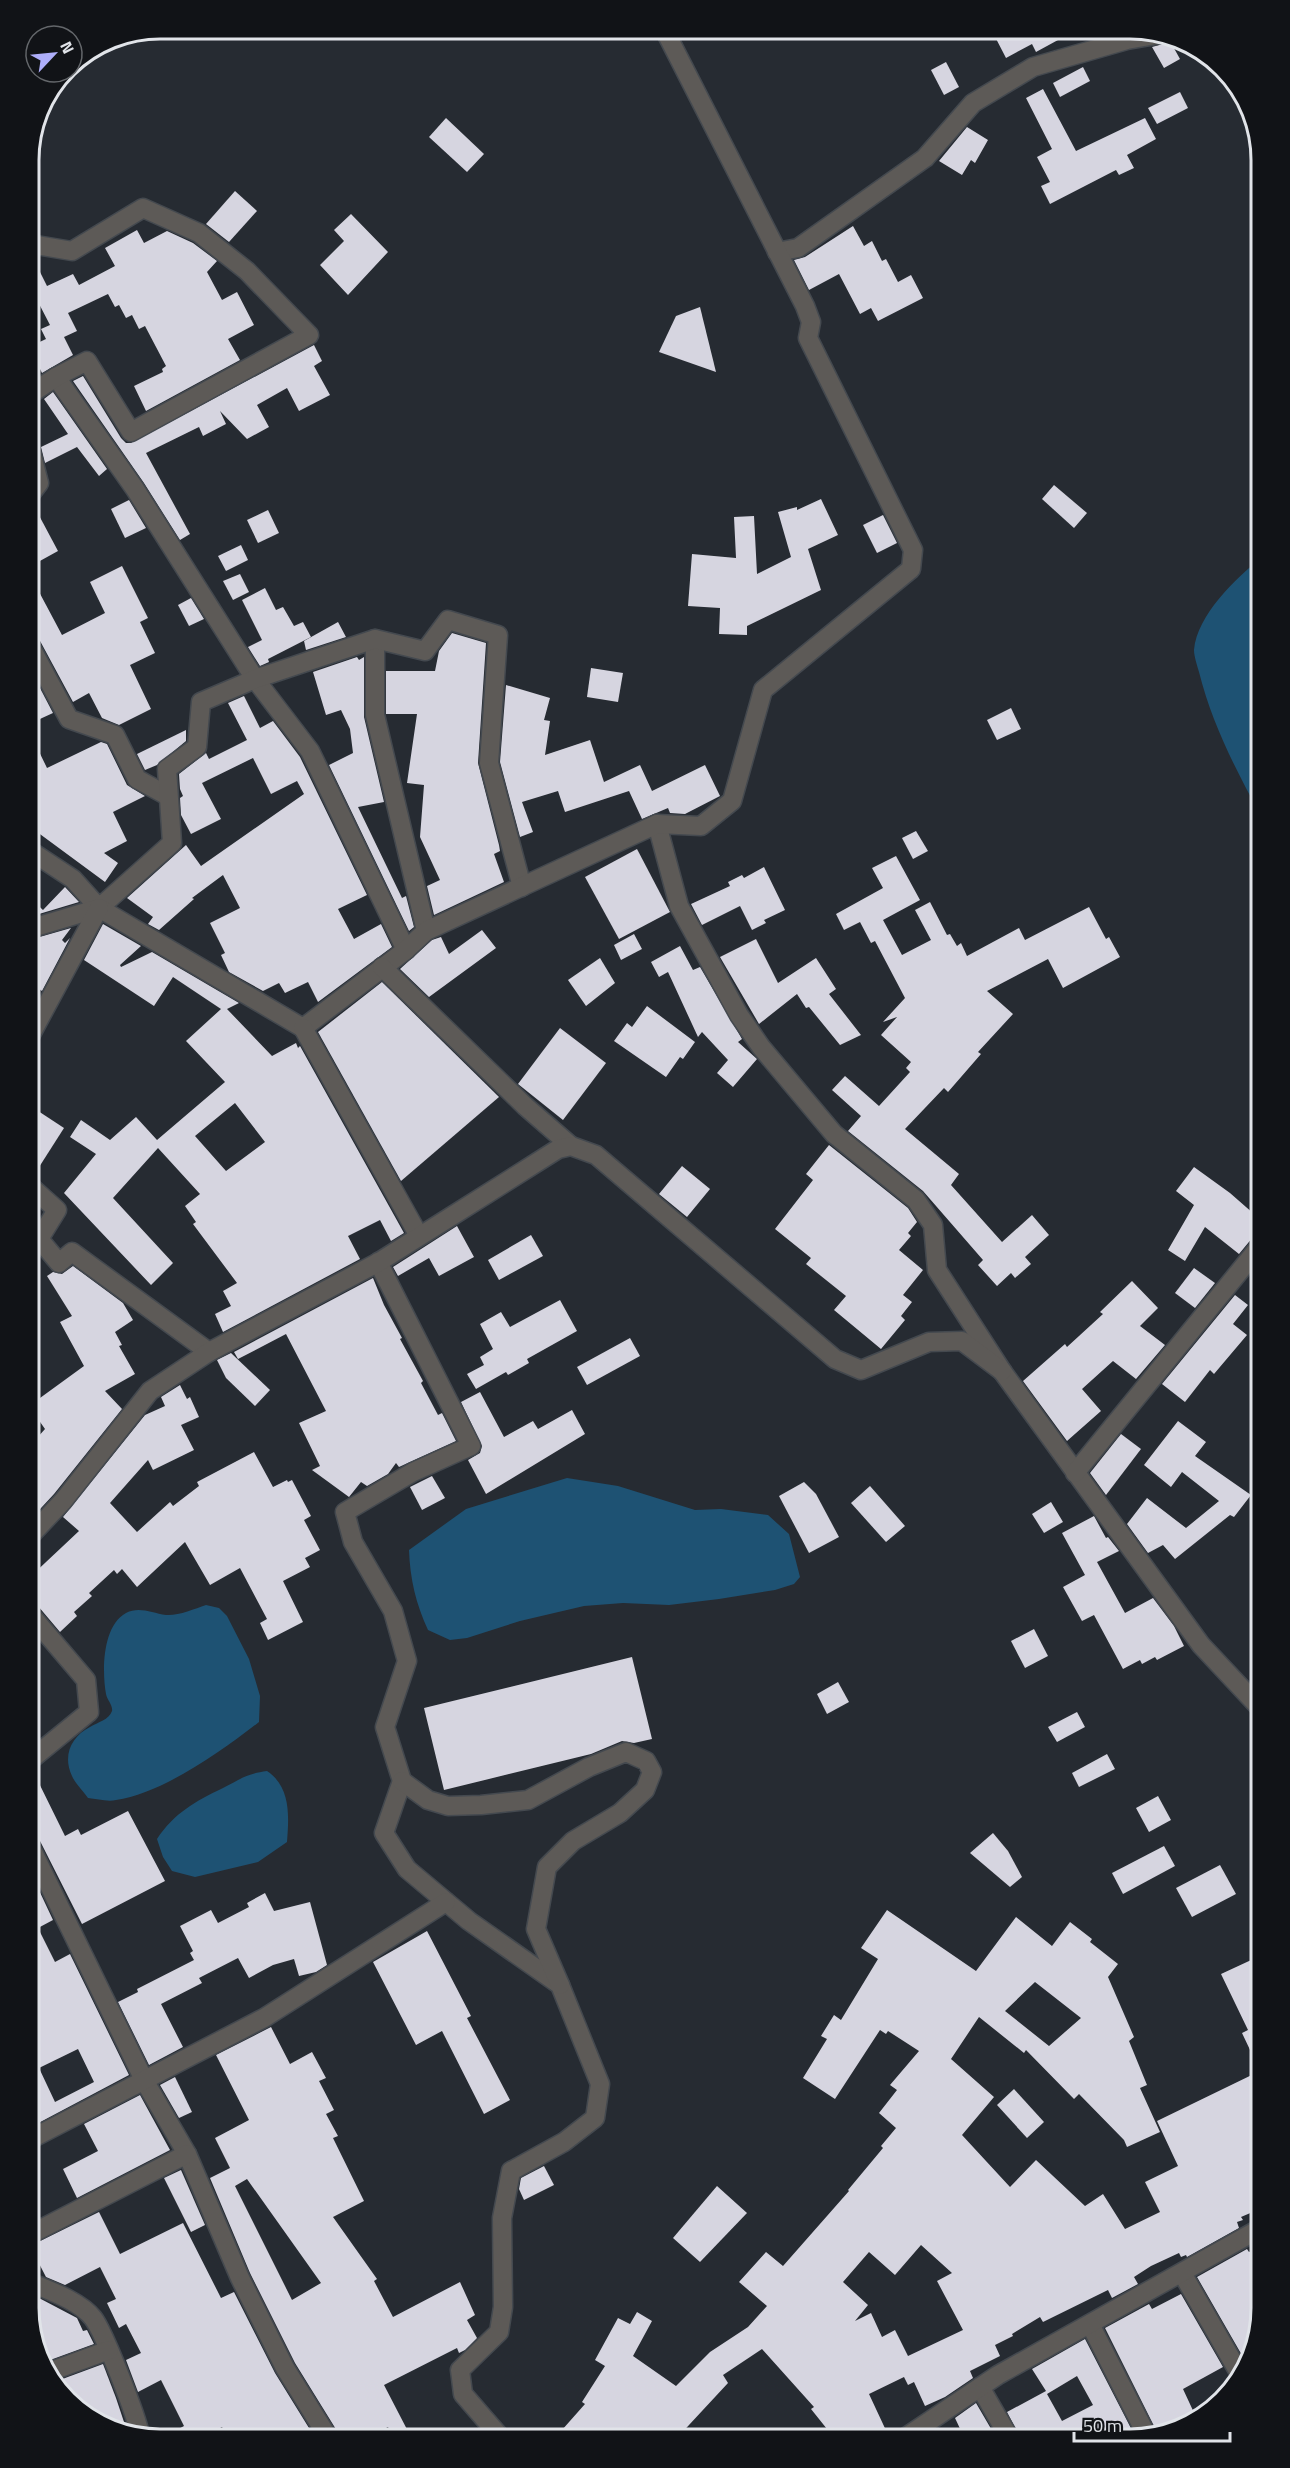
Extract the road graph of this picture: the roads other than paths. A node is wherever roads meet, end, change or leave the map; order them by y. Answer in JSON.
{"nodes":[{"id":1,"x":669,"y":39,"type":"edge"},
{"id":2,"x":1133,"y":39,"type":"edge"},
{"id":3,"x":39,"y":246,"type":"edge"},
{"id":4,"x":777,"y":252,"type":"junction"},
{"id":5,"x":56,"y":377,"type":"junction"},
{"id":6,"x":39,"y":388,"type":"edge"},
{"id":7,"x":375,"y":639,"type":"junction"},
{"id":8,"x":39,"y":663,"type":"edge"},
{"id":9,"x":255,"y":679,"type":"junction"},
{"id":10,"x":168,"y":796,"type":"junction"},
{"id":11,"x":657,"y":824,"type":"junction"},
{"id":12,"x":39,"y":857,"type":"edge"},
{"id":13,"x":522,"y":887,"type":"junction"},
{"id":14,"x":99,"y":909,"type":"junction"},
{"id":15,"x":39,"y":926,"type":"edge"},
{"id":16,"x":426,"y":931,"type":"junction"},
{"id":17,"x":406,"y":950,"type":"junction"},
{"id":18,"x":382,"y":967,"type":"junction"},
{"id":19,"x":39,"y":1020,"type":"edge"},
{"id":20,"x":303,"y":1029,"type":"junction"},
{"id":21,"x":571,"y":1146,"type":"junction"},
{"id":22,"x":39,"y":1194,"type":"edge"},
{"id":23,"x":419,"y":1236,"type":"junction"},
{"id":24,"x":39,"y":1239,"type":"edge"},
{"id":25,"x":39,"y":1239,"type":"edge"},
{"id":26,"x":1251,"y":1258,"type":"edge"},
{"id":27,"x":378,"y":1262,"type":"junction"},
{"id":28,"x":209,"y":1352,"type":"junction"},
{"id":29,"x":1002,"y":1371,"type":"junction"},
{"id":30,"x":1075,"y":1473,"type":"junction"},
{"id":31,"x":39,"y":1526,"type":"edge"},
{"id":32,"x":39,"y":1625,"type":"edge"},
{"id":33,"x":1251,"y":1697,"type":"edge"},
{"id":34,"x":39,"y":1752,"type":"edge"},
{"id":35,"x":402,"y":1781,"type":"junction"},
{"id":36,"x":39,"y":1866,"type":"edge"},
{"id":37,"x":446,"y":1902,"type":"junction"},
{"id":38,"x":560,"y":1985,"type":"junction"},
{"id":39,"x":144,"y":2080,"type":"junction"},
{"id":40,"x":39,"y":2134,"type":"edge"},
{"id":41,"x":187,"y":2154,"type":"junction"},
{"id":42,"x":39,"y":2229,"type":"edge"},
{"id":43,"x":1251,"y":2234,"type":"edge"},
{"id":44,"x":1182,"y":2273,"type":"junction"},
{"id":45,"x":39,"y":2286,"type":"edge"},
{"id":46,"x":1090,"y":2324,"type":"junction"},
{"id":47,"x":109,"y":2350,"type":"junction"},
{"id":48,"x":1236,"y":2367,"type":"edge"},
{"id":49,"x":56,"y":2369,"type":"edge"},
{"id":50,"x":980,"y":2387,"type":"junction"},
{"id":51,"x":137,"y":2427,"type":"edge"},
{"id":52,"x":1143,"y":2428,"type":"edge"},
{"id":53,"x":323,"y":2429,"type":"edge"},
{"id":54,"x":493,"y":2429,"type":"edge"},
{"id":55,"x":918,"y":2429,"type":"edge"},
{"id":56,"x":1004,"y":2429,"type":"edge"}],
"edges":[{"from":1,"to":4,"type":"street"},
{"from":2,"to":4,"type":"street"},
{"from":3,"to":5,"type":"street"},
{"from":4,"to":11,"type":"street"},
{"from":5,"to":6,"type":"street"},
{"from":5,"to":9,"type":"street"},
{"from":7,"to":9,"type":"street"},
{"from":7,"to":13,"type":"street"},
{"from":7,"to":16,"type":"street"},
{"from":8,"to":10,"type":"street"},
{"from":9,"to":10,"type":"street"},
{"from":9,"to":17,"type":"street"},
{"from":10,"to":14,"type":"street"},
{"from":11,"to":13,"type":"street"},
{"from":11,"to":29,"type":"street"},
{"from":12,"to":14,"type":"street"},
{"from":13,"to":16,"type":"street"},
{"from":14,"to":15,"type":"street"},
{"from":14,"to":19,"type":"street"},
{"from":14,"to":20,"type":"street"},
{"from":16,"to":17,"type":"street"},
{"from":17,"to":18,"type":"street"},
{"from":18,"to":20,"type":"street"},
{"from":18,"to":21,"type":"street"},
{"from":20,"to":23,"type":"street"},
{"from":21,"to":23,"type":"street"},
{"from":21,"to":29,"type":"street"},
{"from":22,"to":24,"type":"street"},
{"from":23,"to":27,"type":"street"},
{"from":25,"to":28,"type":"street"},
{"from":26,"to":30,"type":"street"},
{"from":27,"to":28,"type":"street"},
{"from":27,"to":35,"type":"street"},
{"from":28,"to":31,"type":"street"},
{"from":29,"to":30,"type":"street"},
{"from":30,"to":33,"type":"street"},
{"from":32,"to":34,"type":"street"},
{"from":35,"to":37,"type":"street"},
{"from":35,"to":38,"type":"street"},
{"from":36,"to":39,"type":"street"},
{"from":37,"to":38,"type":"street"},
{"from":37,"to":39,"type":"street"},
{"from":38,"to":54,"type":"street"},
{"from":39,"to":40,"type":"street"},
{"from":39,"to":41,"type":"street"},
{"from":41,"to":42,"type":"street"},
{"from":41,"to":53,"type":"street"},
{"from":43,"to":44,"type":"street"},
{"from":44,"to":46,"type":"street"},
{"from":44,"to":48,"type":"street"},
{"from":45,"to":47,"type":"street"},
{"from":46,"to":50,"type":"street"},
{"from":46,"to":52,"type":"street"},
{"from":47,"to":49,"type":"street"},
{"from":47,"to":51,"type":"street"},
{"from":50,"to":55,"type":"street"},
{"from":50,"to":56,"type":"street"}]}
